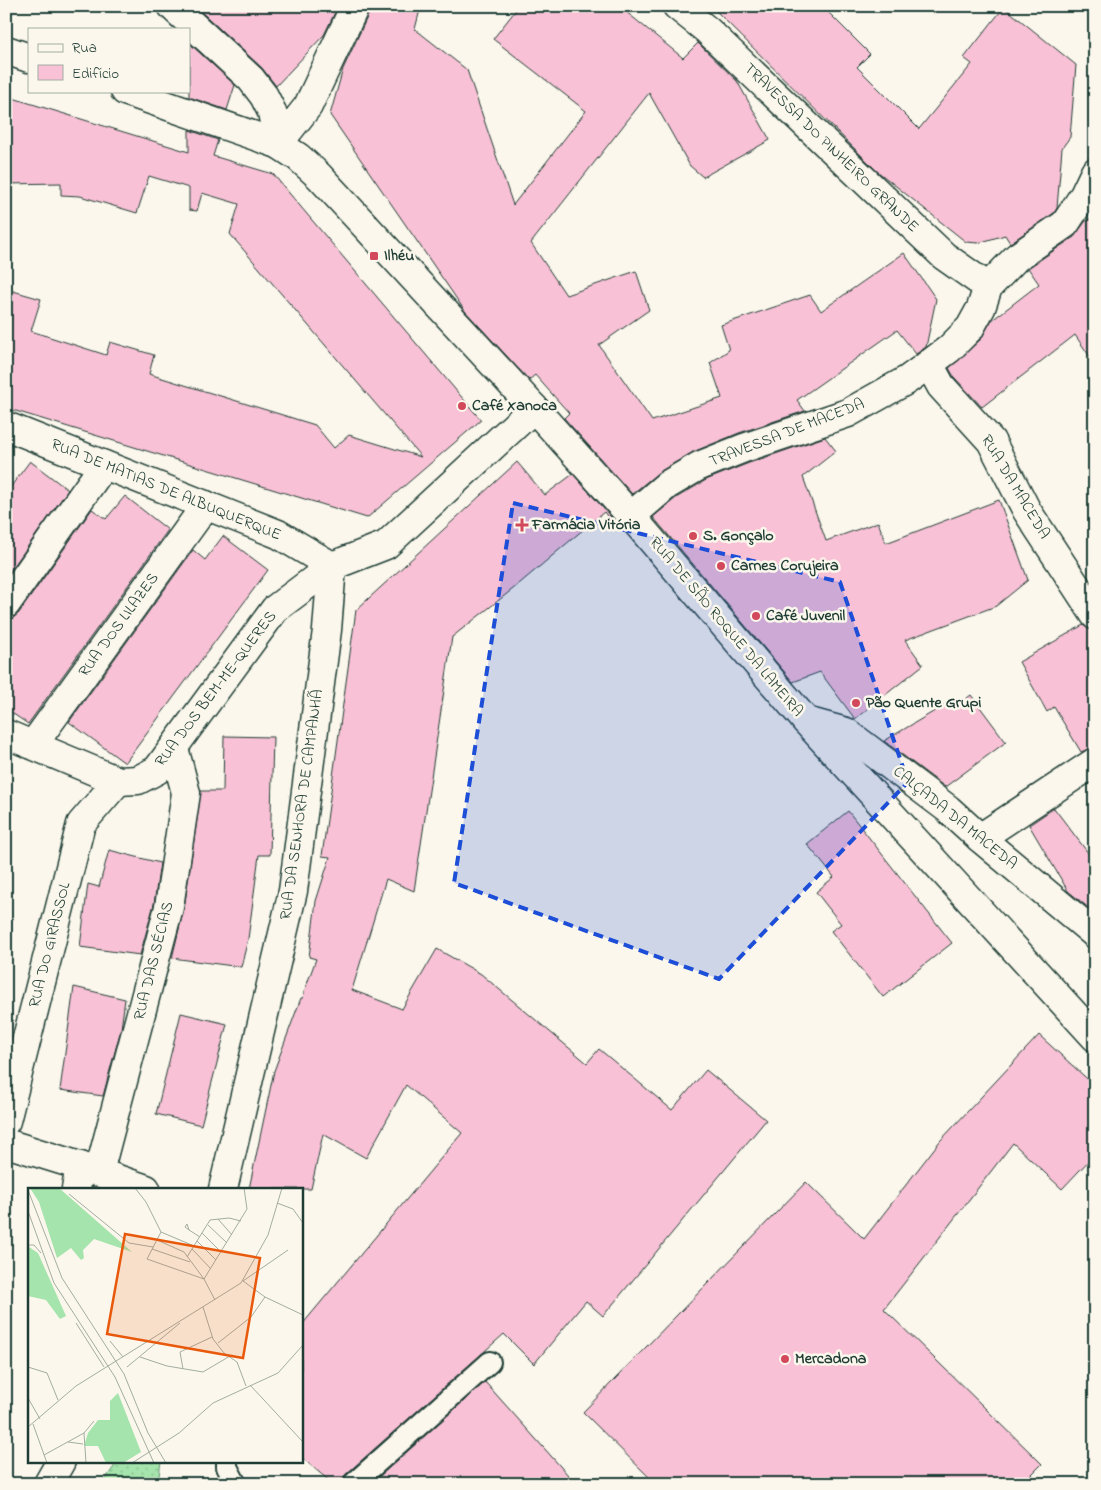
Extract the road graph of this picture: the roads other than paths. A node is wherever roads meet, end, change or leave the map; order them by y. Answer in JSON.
{"nodes":[{"id":1,"x":172,"y":6,"type":"edge"},
{"id":2,"x":355,"y":6,"type":"edge"},
{"id":3,"x":677,"y":6,"type":"edge"},
{"id":4,"x":6,"y":50,"type":"edge"},
{"id":5,"x":28,"y":58,"type":"edge"},
{"id":6,"x":127,"y":92,"type":"edge"},
{"id":7,"x":278,"y":144,"type":"junction"},
{"id":8,"x":1095,"y":172,"type":"edge"},
{"id":9,"x":988,"y":287,"type":"junction"},
{"id":10,"x":929,"y":364,"type":"junction"},
{"id":11,"x":534,"y":408,"type":"junction"},
{"id":12,"x":6,"y":426,"type":"edge"},
{"id":13,"x":104,"y":464,"type":"junction"},
{"id":14,"x":206,"y":505,"type":"junction"},
{"id":15,"x":631,"y":516,"type":"junction"},
{"id":16,"x":332,"y":566,"type":"junction"},
{"id":17,"x":6,"y":604,"type":"edge"},
{"id":18,"x":1095,"y":615,"type":"edge"},
{"id":19,"x":806,"y":721,"type":"junction"},
{"id":20,"x":6,"y":734,"type":"edge"},
{"id":21,"x":33,"y":745,"type":"junction"},
{"id":22,"x":174,"y":748,"type":"junction"},
{"id":23,"x":1095,"y":762,"type":"edge"},
{"id":24,"x":118,"y":781,"type":"junction"},
{"id":25,"x":980,"y":838,"type":"junction"},
{"id":26,"x":1095,"y":934,"type":"edge"},
{"id":27,"x":1095,"y":1037,"type":"edge"},
{"id":28,"x":6,"y":1121,"type":"edge"},
{"id":29,"x":6,"y":1143,"type":"edge"},
{"id":30,"x":85,"y":1176,"type":"edge"},
{"id":31,"x":141,"y":1188,"type":"edge"},
{"id":32,"x":223,"y":1188,"type":"edge"},
{"id":33,"x":490,"y":1362,"type":"dead end"},
{"id":34,"x":60,"y":1462,"type":"edge"},
{"id":35,"x":226,"y":1462,"type":"edge"},
{"id":36,"x":48,"y":1484,"type":"edge"},
{"id":37,"x":236,"y":1484,"type":"edge"},
{"id":38,"x":352,"y":1484,"type":"edge"}],
"edges":[{"from":1,"to":7,"type":"street"},
{"from":2,"to":7,"type":"street"},
{"from":3,"to":9,"type":"street","name":"TRAVESSA DO PINHEIRO GRANDE"},
{"from":4,"to":5,"type":"street"},
{"from":6,"to":7,"type":"street","name":"RUA DE SÃO ROQUE DA LAMEIRA"},
{"from":7,"to":11,"type":"street","name":"RUA DE SÃO ROQUE DA LAMEIRA"},
{"from":8,"to":9,"type":"street","name":"TRAVESSA DE MACEDA"},
{"from":9,"to":10,"type":"street","name":"TRAVESSA DE MACEDA"},
{"from":10,"to":15,"type":"street","name":"TRAVESSA DE MACEDA"},
{"from":10,"to":18,"type":"street","name":"RUA DA MACEDA"},
{"from":11,"to":15,"type":"street","name":"RUA DE SÃO ROQUE DA LAMEIRA"},
{"from":11,"to":16,"type":"street"},
{"from":12,"to":13,"type":"street","name":"RUA DE MATIAS DE ALBUQUERQUE"},
{"from":13,"to":14,"type":"street","name":"RUA DE MATIAS DE ALBUQUERQUE"},
{"from":13,"to":17,"type":"street"},
{"from":14,"to":16,"type":"street","name":"RUA DE MATIAS DE ALBUQUERQUE"},
{"from":14,"to":21,"type":"street","name":"RUA DOS LILAZES"},
{"from":15,"to":19,"type":"street","name":"RUA DE SÃO ROQUE DA LAMEIRA"},
{"from":16,"to":22,"type":"street","name":"RUA DOS BEM-ME-QUERES"},
{"from":16,"to":32,"type":"street","name":"RUA DA SENHORA DE CAMPANHÃ"},
{"from":19,"to":25,"type":"street","name":"CALÇADA DA MACEDA"},
{"from":19,"to":27,"type":"street","name":"RUA DE SÃO ROQUE DA LAMEIRA"},
{"from":20,"to":21,"type":"street"},
{"from":21,"to":24,"type":"street"},
{"from":22,"to":24,"type":"street","name":"RUA DOS BEM-ME-QUERES"},
{"from":22,"to":30,"type":"street","name":"RUA DAS SÉCIAS"},
{"from":23,"to":25,"type":"street"},
{"from":24,"to":28,"type":"street","name":"RUA DO GIRASSOL"},
{"from":25,"to":26,"type":"street","name":"CALÇADA DA MACEDA"},
{"from":29,"to":30,"type":"street"},
{"from":30,"to":31,"type":"street"},
{"from":33,"to":38,"type":"lane"},
{"from":34,"to":36,"type":"street"},
{"from":35,"to":37,"type":"lane"}]}
